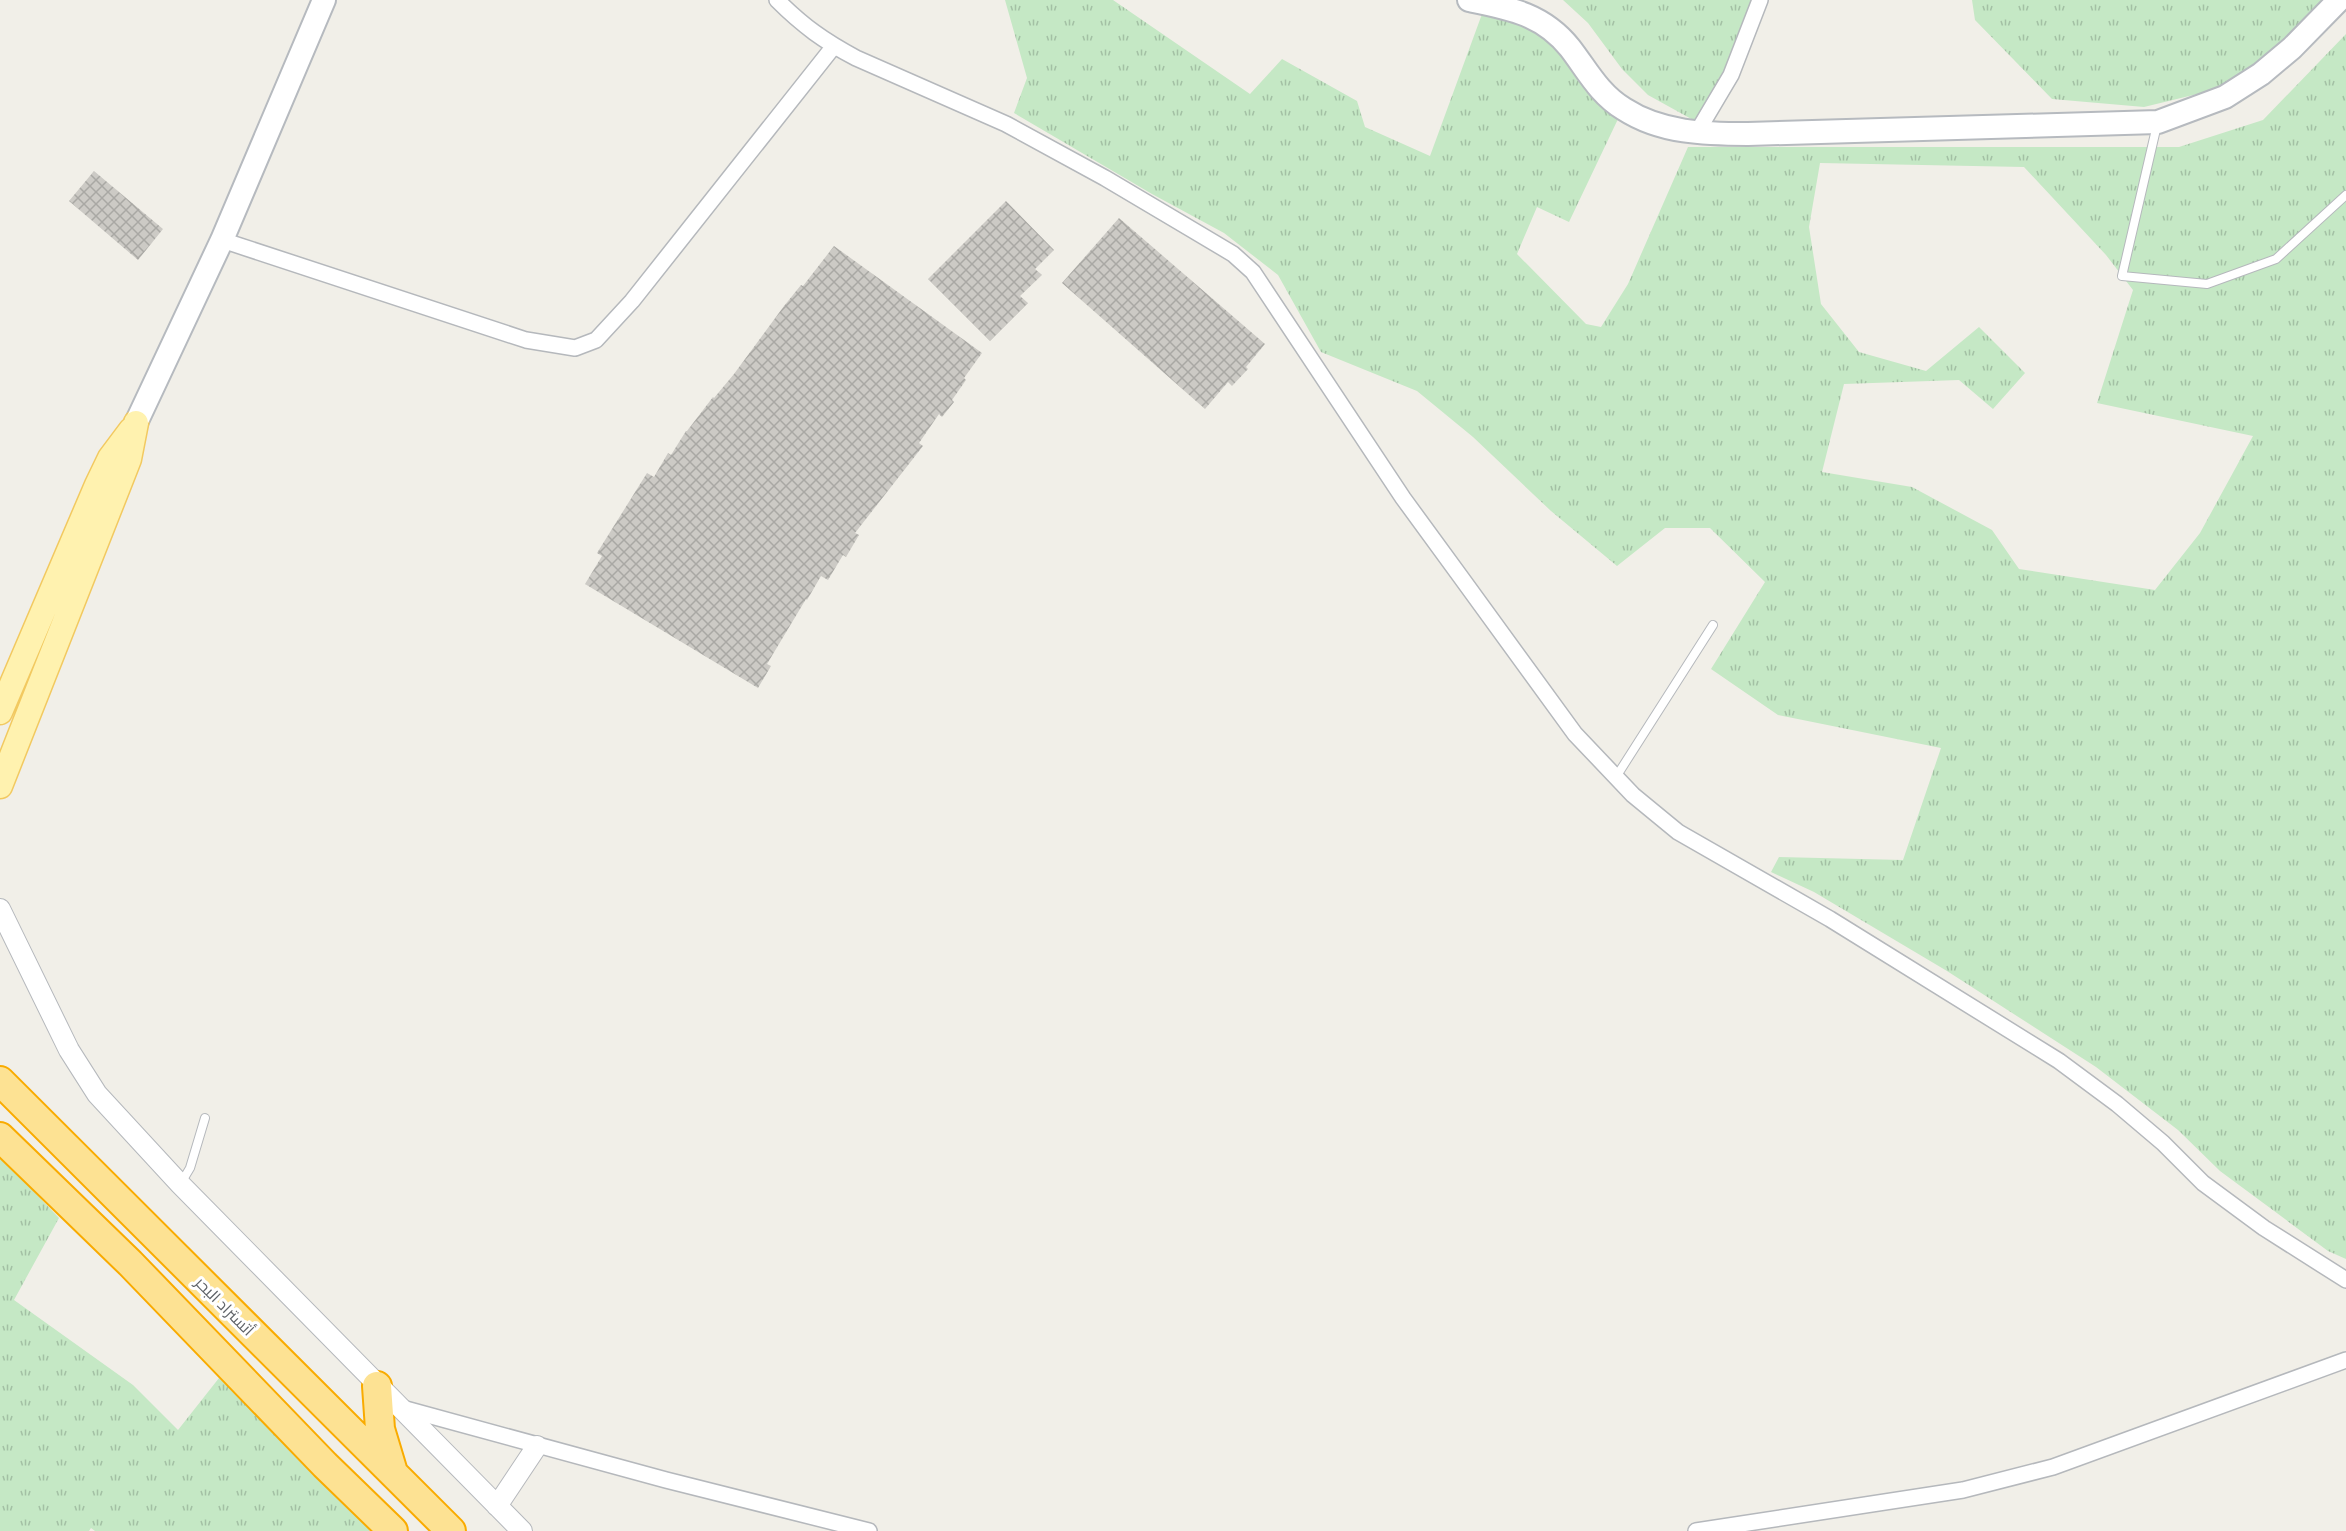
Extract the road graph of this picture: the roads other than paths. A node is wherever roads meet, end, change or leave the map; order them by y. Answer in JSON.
{"nodes":[{"id":1,"x":324,"y":0,"type":"edge"},
{"id":2,"x":777,"y":0,"type":"edge"},
{"id":3,"x":1469,"y":0,"type":"edge"},
{"id":4,"x":1760,"y":0,"type":"edge"},
{"id":5,"x":2339,"y":0,"type":"edge"},
{"id":6,"x":834,"y":46,"type":"junction"},
{"id":7,"x":2158,"y":122,"type":"junction"},
{"id":8,"x":1696,"y":134,"type":"junction"},
{"id":9,"x":2346,"y":195,"type":"edge"},
{"id":10,"x":222,"y":240,"type":"junction"},
{"id":11,"x":136,"y":423,"type":"junction"},
{"id":12,"x":1713,"y":626,"type":"dead end"},
{"id":13,"x":0,"y":712,"type":"edge"},
{"id":14,"x":1616,"y":777,"type":"junction"},
{"id":15,"x":0,"y":786,"type":"edge"},
{"id":16,"x":0,"y":909,"type":"edge"},
{"id":17,"x":0,"y":1082,"type":"edge"},
{"id":18,"x":205,"y":1118,"type":"dead end"},
{"id":19,"x":0,"y":1137,"type":"edge"},
{"id":20,"x":180,"y":1184,"type":"junction"},
{"id":21,"x":2346,"y":1280,"type":"edge"},
{"id":22,"x":2346,"y":1360,"type":"edge"},
{"id":23,"x":378,"y":1386,"type":"junction"},
{"id":24,"x":402,"y":1408,"type":"junction"},
{"id":25,"x":537,"y":1446,"type":"junction"},
{"id":26,"x":393,"y":1474,"type":"junction"},
{"id":27,"x":497,"y":1506,"type":"junction"},
{"id":28,"x":393,"y":1531,"type":"edge"},
{"id":29,"x":451,"y":1531,"type":"edge"},
{"id":30,"x":522,"y":1531,"type":"edge"},
{"id":31,"x":869,"y":1531,"type":"edge"},
{"id":32,"x":1696,"y":1531,"type":"edge"}],
"edges":[{"from":1,"to":10,"type":"main road"},
{"from":2,"to":6,"type":"street"},
{"from":3,"to":8,"type":"main road"},
{"from":4,"to":8,"type":"street"},
{"from":5,"to":7,"type":"main road"},
{"from":6,"to":10,"type":"street"},
{"from":6,"to":14,"type":"street"},
{"from":7,"to":8,"type":"main road"},
{"from":7,"to":9,"type":"lane"},
{"from":10,"to":11,"type":"main road"},
{"from":11,"to":13,"type":"main road"},
{"from":11,"to":15,"type":"main road"},
{"from":12,"to":14,"type":"lane"},
{"from":14,"to":21,"type":"street"},
{"from":16,"to":20,"type":"street"},
{"from":17,"to":26,"type":"highway","name":"أتستراد البحر"},
{"from":18,"to":20,"type":"lane"},
{"from":19,"to":28,"type":"highway"},
{"from":20,"to":23,"type":"street"},
{"from":22,"to":32,"type":"street"},
{"from":23,"to":24,"type":"street"},
{"from":23,"to":26,"type":"highway"},
{"from":24,"to":25,"type":"street"},
{"from":24,"to":27,"type":"street"},
{"from":25,"to":27,"type":"street"},
{"from":25,"to":31,"type":"street"},
{"from":26,"to":29,"type":"highway","name":"أتستراد البحر"},
{"from":27,"to":30,"type":"street"}]}
